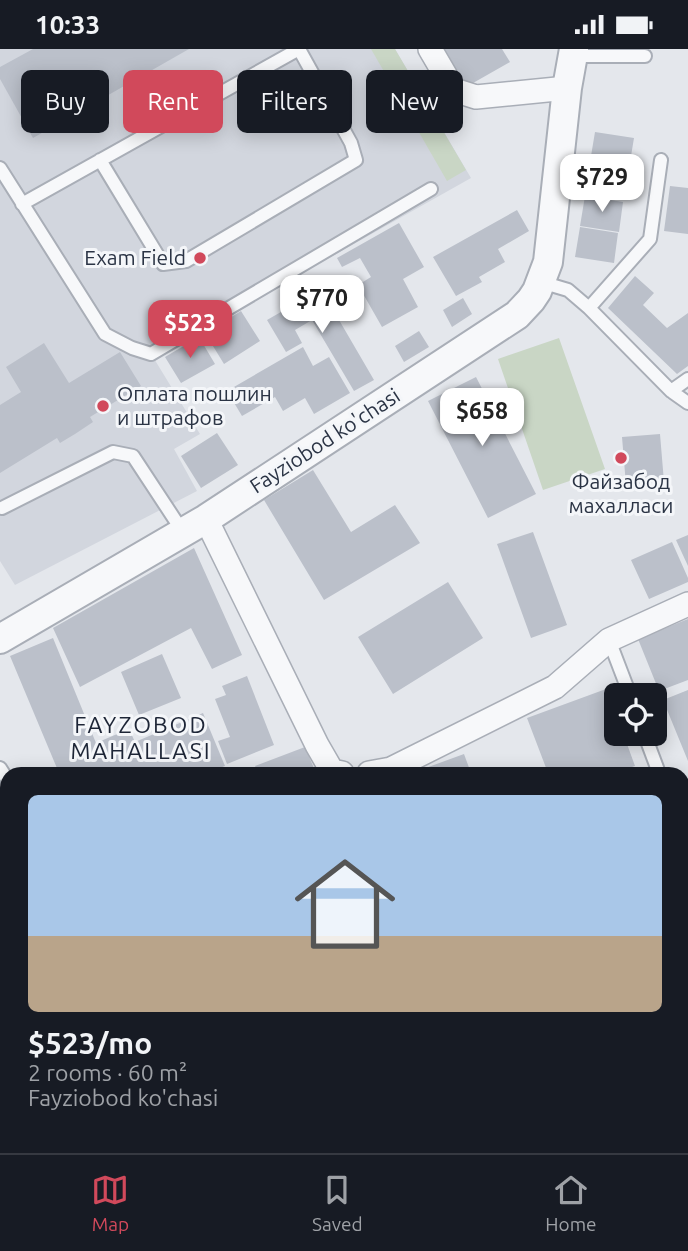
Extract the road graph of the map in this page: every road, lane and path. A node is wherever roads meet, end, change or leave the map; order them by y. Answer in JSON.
{"nodes":[{"id":1,"x":299,"y":49,"type":"edge"},
{"id":2,"x":430,"y":49,"type":"edge"},
{"id":3,"x":574,"y":53,"type":"edge"},
{"id":4,"x":645,"y":56,"type":"dead end"},
{"id":5,"x":567,"y":88,"type":"junction"},
{"id":6,"x":100,"y":160,"type":"junction"},
{"id":7,"x":662,"y":160,"type":"dead end"},
{"id":8,"x":0,"y":168,"type":"edge"},
{"id":9,"x":431,"y":189,"type":"dead end"},
{"id":10,"x":22,"y":204,"type":"junction"},
{"id":11,"x":541,"y":282,"type":"junction"},
{"id":12,"x":589,"y":308,"type":"junction"},
{"id":13,"x":688,"y":379,"type":"edge"},
{"id":14,"x":671,"y":391,"type":"junction"},
{"id":15,"x":688,"y":403,"type":"edge"},
{"id":16,"x":2,"y":508,"type":"dead end"},
{"id":17,"x":195,"y":526,"type":"junction"},
{"id":18,"x":688,"y":604,"type":"edge"},
{"id":19,"x":0,"y":639,"type":"edge"},
{"id":20,"x":609,"y":641,"type":"junction"},
{"id":21,"x":625,"y":683,"type":"edge"},
{"id":22,"x":649,"y":746,"type":"edge"},
{"id":23,"x":330,"y":767,"type":"edge"},
{"id":24,"x":394,"y":767,"type":"edge"},
{"id":25,"x":657,"y":767,"type":"edge"}],
"edges":[{"from":1,"to":6,"type":"lane"},
{"from":1,"to":6,"type":"lane"},
{"from":2,"to":5,"type":"street"},
{"from":3,"to":4,"type":"lane"},
{"from":3,"to":5,"type":"street","name":"Fayziobod ko'chasi"},
{"from":5,"to":11,"type":"street","name":"Fayziobod ko'chasi"},
{"from":6,"to":10,"type":"lane"},
{"from":7,"to":12,"type":"lane"},
{"from":8,"to":10,"type":"lane"},
{"from":9,"to":10,"type":"lane"},
{"from":11,"to":12,"type":"lane"},
{"from":11,"to":17,"type":"street","name":"Fayziobod ko'chasi"},
{"from":12,"to":14,"type":"lane"},
{"from":13,"to":14,"type":"lane"},
{"from":14,"to":15,"type":"lane"},
{"from":16,"to":17,"type":"lane"},
{"from":17,"to":19,"type":"street","name":"Fayziobod ko'chasi"},
{"from":17,"to":23,"type":"street"},
{"from":18,"to":20,"type":"street"},
{"from":20,"to":21,"type":"lane"},
{"from":20,"to":24,"type":"street"},
{"from":22,"to":25,"type":"lane"}]}
